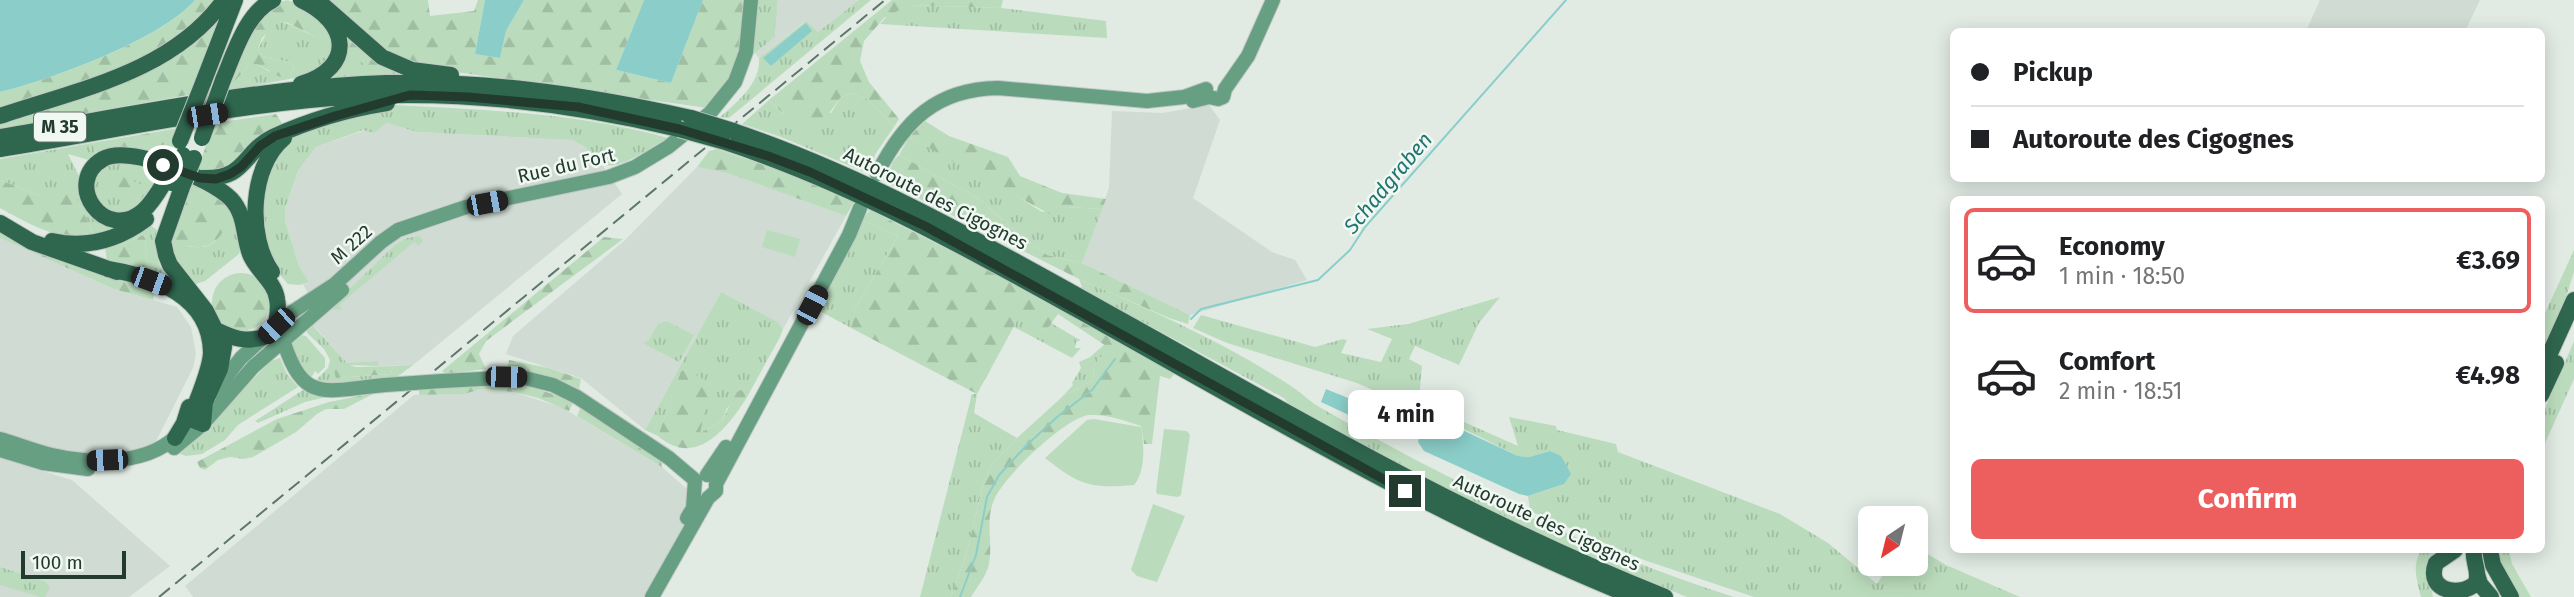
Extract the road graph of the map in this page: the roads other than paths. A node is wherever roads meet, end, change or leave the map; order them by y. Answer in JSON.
{"nodes":[{"id":1,"x":224,"y":0,"type":"edge"},
{"id":2,"x":235,"y":0,"type":"edge"},
{"id":3,"x":243,"y":0,"type":"edge"},
{"id":4,"x":252,"y":0,"type":"edge"},
{"id":5,"x":273,"y":0,"type":"edge"},
{"id":6,"x":301,"y":0,"type":"edge"},
{"id":7,"x":317,"y":0,"type":"edge"},
{"id":8,"x":751,"y":0,"type":"edge"},
{"id":9,"x":1273,"y":0,"type":"edge"},
{"id":10,"x":233,"y":56,"type":"junction"},
{"id":11,"x":212,"y":82,"type":"junction"},
{"id":12,"x":294,"y":90,"type":"junction"},
{"id":13,"x":410,"y":95,"type":"junction"},
{"id":14,"x":615,"y":102,"type":"junction"},
{"id":15,"x":0,"y":116,"type":"edge"},
{"id":16,"x":685,"y":123,"type":"junction"},
{"id":17,"x":117,"y":124,"type":"junction"},
{"id":18,"x":297,"y":128,"type":"junction"},
{"id":19,"x":728,"y":136,"type":"junction"},
{"id":20,"x":0,"y":138,"type":"edge"},
{"id":21,"x":0,"y":149,"type":"edge"},
{"id":22,"x":877,"y":173,"type":"dead end"},
{"id":23,"x":200,"y":178,"type":"junction"},
{"id":24,"x":173,"y":184,"type":"junction"},
{"id":25,"x":0,"y":215,"type":"edge"},
{"id":26,"x":418,"y":222,"type":"junction"},
{"id":27,"x":0,"y":223,"type":"edge"},
{"id":28,"x":108,"y":269,"type":"junction"},
{"id":29,"x":2574,"y":300,"type":"edge"},
{"id":30,"x":2574,"y":322,"type":"edge"},
{"id":31,"x":215,"y":330,"type":"junction"},
{"id":32,"x":275,"y":334,"type":"junction"},
{"id":33,"x":2545,"y":364,"type":"edge"},
{"id":34,"x":2545,"y":387,"type":"edge"},
{"id":35,"x":205,"y":402,"type":"junction"},
{"id":36,"x":197,"y":420,"type":"junction"},
{"id":37,"x":175,"y":438,"type":"junction"},
{"id":38,"x":0,"y":439,"type":"edge"},
{"id":39,"x":0,"y":450,"type":"edge"},
{"id":40,"x":704,"y":486,"type":"junction"},
{"id":41,"x":2449,"y":553,"type":"edge"},
{"id":42,"x":2460,"y":553,"type":"edge"},
{"id":43,"x":2491,"y":553,"type":"edge"},
{"id":44,"x":2475,"y":563,"type":"edge"},
{"id":45,"x":2439,"y":593,"type":"edge"},
{"id":46,"x":2463,"y":596,"type":"edge"},
{"id":47,"x":644,"y":597,"type":"edge"},
{"id":48,"x":652,"y":597,"type":"edge"},
{"id":49,"x":1634,"y":597,"type":"edge"},
{"id":50,"x":1665,"y":597,"type":"edge"},
{"id":51,"x":2491,"y":597,"type":"edge"},
{"id":52,"x":2511,"y":597,"type":"edge"}],
"edges":[{"from":1,"to":15,"type":"highway"},
{"from":2,"to":11,"type":"highway"},
{"from":3,"to":11,"type":"highway"},
{"from":4,"to":10,"type":"highway"},
{"from":5,"to":10,"type":"highway"},
{"from":6,"to":12,"type":"highway"},
{"from":7,"to":14,"type":"highway"},
{"from":8,"to":26,"type":"main road","name":"Rue du Fort","number":"M 222"},
{"from":9,"to":22,"type":"main road"},
{"from":10,"to":11,"type":"highway"},
{"from":11,"to":24,"type":"highway","bridge":true},
{"from":12,"to":14,"type":"highway","name":"Autoroute des Cigognes","number":"M 35"},
{"from":12,"to":17,"type":"highway","name":"Autoroute des Cigognes","number":"M 35"},
{"from":13,"to":16,"type":"highway","name":"Autoroute des Cigognes","number":"M 35"},
{"from":13,"to":17,"type":"highway","name":"Autoroute des Cigognes","number":"M 35"},
{"from":13,"to":18,"type":"highway"},
{"from":14,"to":16,"type":"highway","name":"Autoroute des Cigognes","number":"M 35"},
{"from":16,"to":19,"type":"highway","name":"Autoroute des Cigognes","number":"M 35","bridge":true},
{"from":17,"to":20,"type":"highway","number":"M 35"},
{"from":17,"to":21,"type":"highway","number":"M 35"},
{"from":18,"to":23,"type":"highway"},
{"from":18,"to":32,"type":"highway"},
{"from":19,"to":49,"type":"highway","name":"Autoroute des Cigognes","number":"M 35"},
{"from":19,"to":50,"type":"highway","name":"Autoroute des Cigognes","number":"M 35"},
{"from":23,"to":24,"type":"highway"},
{"from":23,"to":32,"type":"highway"},
{"from":24,"to":25,"type":"highway"},
{"from":24,"to":31,"type":"highway"},
{"from":26,"to":32,"type":"main road","number":"M 222"},
{"from":26,"to":32,"type":"main road","name":"M 222"},
{"from":27,"to":28,"type":"highway"},
{"from":28,"to":36,"type":"highway"},
{"from":28,"to":37,"type":"highway"},
{"from":29,"to":33,"type":"highway"},
{"from":30,"to":34,"type":"highway"},
{"from":31,"to":32,"type":"highway"},
{"from":31,"to":35,"type":"highway"},
{"from":32,"to":35,"type":"main road"},
{"from":32,"to":36,"type":"main road"},
{"from":32,"to":40,"type":"main road","bridge":true},
{"from":35,"to":36,"type":"highway"},
{"from":36,"to":37,"type":"main road"},
{"from":36,"to":39,"type":"main road"},
{"from":37,"to":38,"type":"main road"},
{"from":40,"to":40,"type":"main road"},
{"from":40,"to":47,"type":"main road"},
{"from":40,"to":48,"type":"main road"},
{"from":41,"to":45,"type":"highway"},
{"from":42,"to":44,"type":"highway"},
{"from":43,"to":52,"type":"highway"},
{"from":44,"to":46,"type":"highway"},
{"from":44,"to":51,"type":"highway"},
{"from":45,"to":46,"type":"highway"}]}
